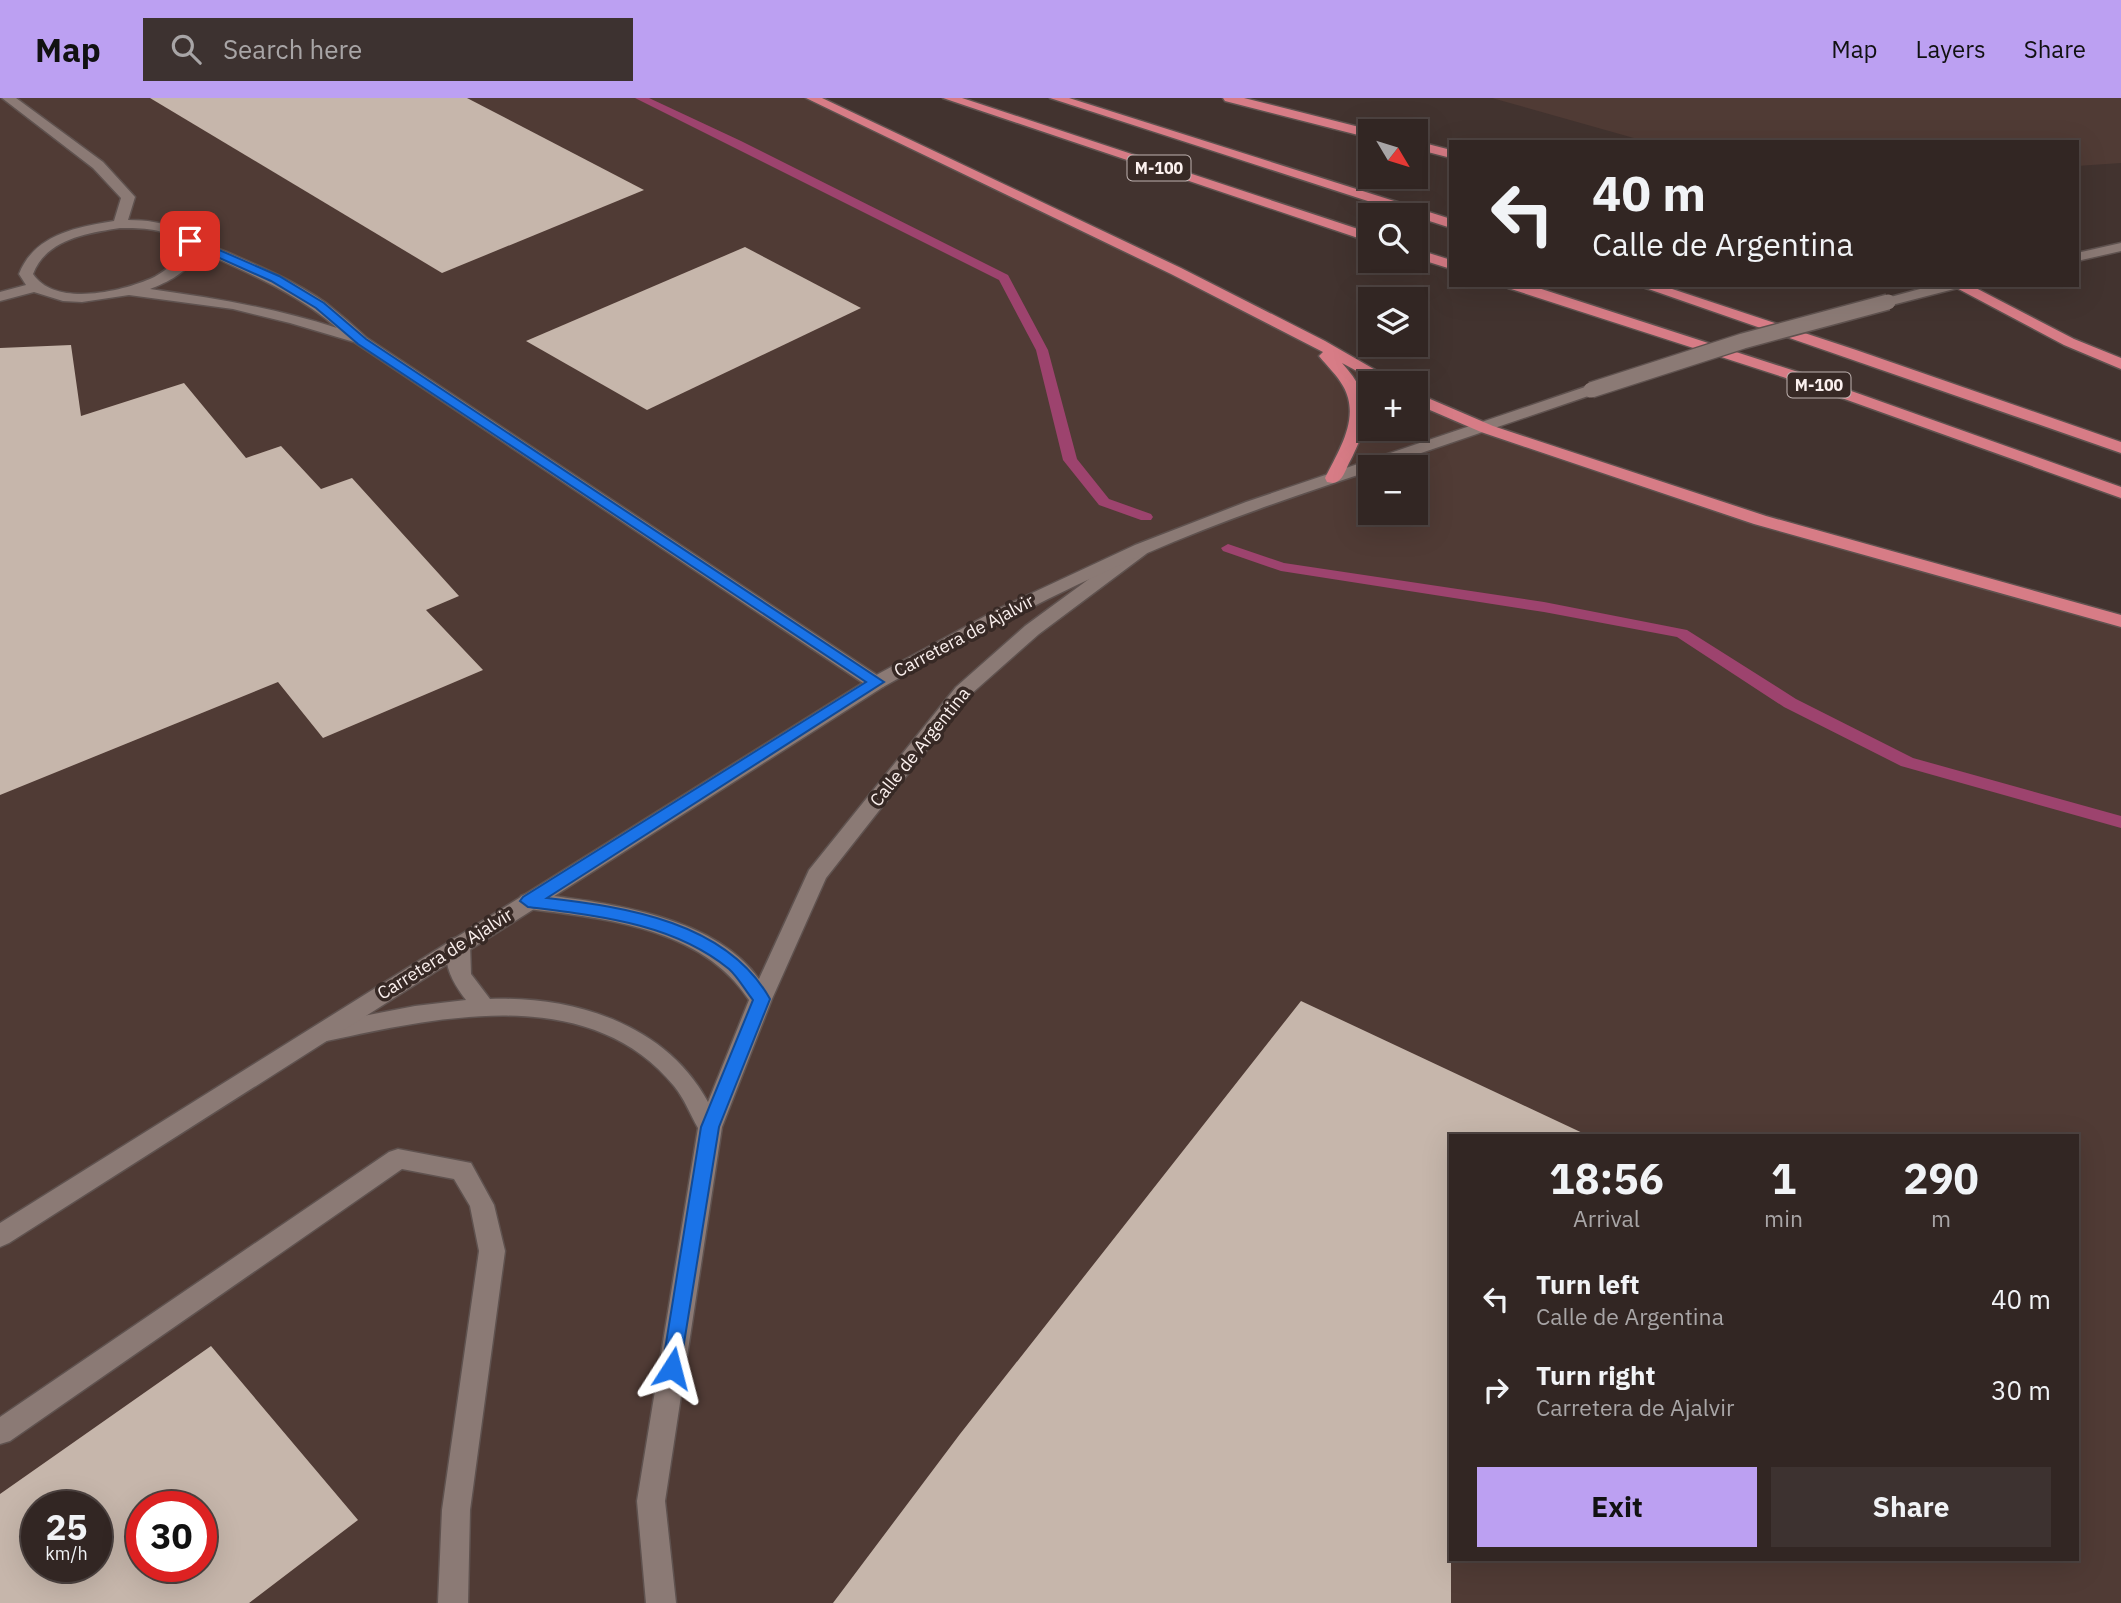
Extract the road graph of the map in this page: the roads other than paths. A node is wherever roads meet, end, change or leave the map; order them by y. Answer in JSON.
{"nodes":[{"id":1,"x":8,"y":98,"type":"edge"},
{"id":2,"x":812,"y":98,"type":"edge"},
{"id":3,"x":949,"y":98,"type":"edge"},
{"id":4,"x":1056,"y":98,"type":"edge"},
{"id":5,"x":1229,"y":98,"type":"edge"},
{"id":6,"x":1358,"y":131,"type":"edge"},
{"id":7,"x":1428,"y":148,"type":"edge"},
{"id":8,"x":1449,"y":153,"type":"edge"},
{"id":9,"x":1449,"y":223,"type":"edge"},
{"id":10,"x":120,"y":224,"type":"junction"},
{"id":11,"x":1358,"y":234,"type":"edge"},
{"id":12,"x":190,"y":241,"type":"junction"},
{"id":13,"x":2121,"y":247,"type":"edge"},
{"id":14,"x":1428,"y":257,"type":"edge"},
{"id":15,"x":2079,"y":257,"type":"edge"},
{"id":16,"x":1449,"y":264,"type":"edge"},
{"id":17,"x":35,"y":287,"type":"junction"},
{"id":18,"x":1519,"y":287,"type":"edge"},
{"id":19,"x":1650,"y":287,"type":"edge"},
{"id":20,"x":1947,"y":287,"type":"edge"},
{"id":21,"x":1959,"y":287,"type":"edge"},
{"id":22,"x":130,"y":291,"type":"junction"},
{"id":23,"x":0,"y":297,"type":"edge"},
{"id":24,"x":1305,"y":335,"type":"junction"},
{"id":25,"x":362,"y":341,"type":"junction"},
{"id":26,"x":2121,"y":364,"type":"edge"},
{"id":27,"x":1369,"y":371,"type":"edge"},
{"id":28,"x":1428,"y":403,"type":"edge"},
{"id":29,"x":1487,"y":429,"type":"junction"},
{"id":30,"x":2121,"y":448,"type":"edge"},
{"id":31,"x":1333,"y":478,"type":"junction"},
{"id":32,"x":2121,"y":493,"type":"edge"},
{"id":33,"x":1142,"y":549,"type":"junction"},
{"id":34,"x":2121,"y":621,"type":"edge"},
{"id":35,"x":876,"y":682,"type":"junction"},
{"id":36,"x":528,"y":901,"type":"junction"},
{"id":37,"x":459,"y":945,"type":"junction"},
{"id":38,"x":761,"y":999,"type":"junction"},
{"id":39,"x":483,"y":1006,"type":"junction"},
{"id":40,"x":321,"y":1033,"type":"junction"},
{"id":41,"x":710,"y":1127,"type":"junction"},
{"id":42,"x":0,"y":1236,"type":"edge"},
{"id":43,"x":0,"y":1432,"type":"edge"},
{"id":44,"x":453,"y":1603,"type":"edge"},
{"id":45,"x":661,"y":1603,"type":"edge"}],
"edges":[{"from":1,"to":10,"type":"street"},
{"from":2,"to":24,"type":"highway"},
{"from":3,"to":11,"type":"highway","number":"M-100"},
{"from":4,"to":9,"type":"highway","number":"M-100"},
{"from":5,"to":6,"type":"highway"},
{"from":7,"to":8,"type":"highway"},
{"from":10,"to":12,"type":"street"},
{"from":10,"to":17,"type":"street"},
{"from":12,"to":22,"type":"street"},
{"from":12,"to":25,"type":"street"},
{"from":13,"to":15,"type":"street"},
{"from":14,"to":16,"type":"highway"},
{"from":17,"to":22,"type":"street"},
{"from":17,"to":23,"type":"street"},
{"from":18,"to":32,"type":"highway","number":"M-100"},
{"from":19,"to":30,"type":"highway","number":"M-100"},
{"from":20,"to":29,"type":"street","name":"Carretera de Ajalvir","bridge":true},
{"from":21,"to":26,"type":"highway"},
{"from":22,"to":25,"type":"street"},
{"from":24,"to":27,"type":"highway"},
{"from":24,"to":31,"type":"highway"},
{"from":25,"to":35,"type":"street"},
{"from":28,"to":29,"type":"highway"},
{"from":29,"to":31,"type":"street","name":"Carretera de Ajalvir"},
{"from":29,"to":34,"type":"highway"},
{"from":31,"to":33,"type":"street","name":"Carretera de Ajalvir"},
{"from":33,"to":35,"type":"street","name":"Carretera de Ajalvir"},
{"from":33,"to":38,"type":"street","name":"Calle de Argentina"},
{"from":35,"to":36,"type":"street","name":"Carretera de Ajalvir"},
{"from":36,"to":37,"type":"street","name":"Carretera de Ajalvir"},
{"from":36,"to":38,"type":"street"},
{"from":37,"to":39,"type":"street"},
{"from":37,"to":40,"type":"street","name":"Carretera de Ajalvir"},
{"from":38,"to":41,"type":"street","name":"Calle de Argentina"},
{"from":39,"to":40,"type":"street"},
{"from":39,"to":41,"type":"street"},
{"from":40,"to":42,"type":"street","name":"Carretera de Ajalvir"},
{"from":41,"to":45,"type":"street","name":"Calle de Argentina"},
{"from":43,"to":44,"type":"street"}]}
